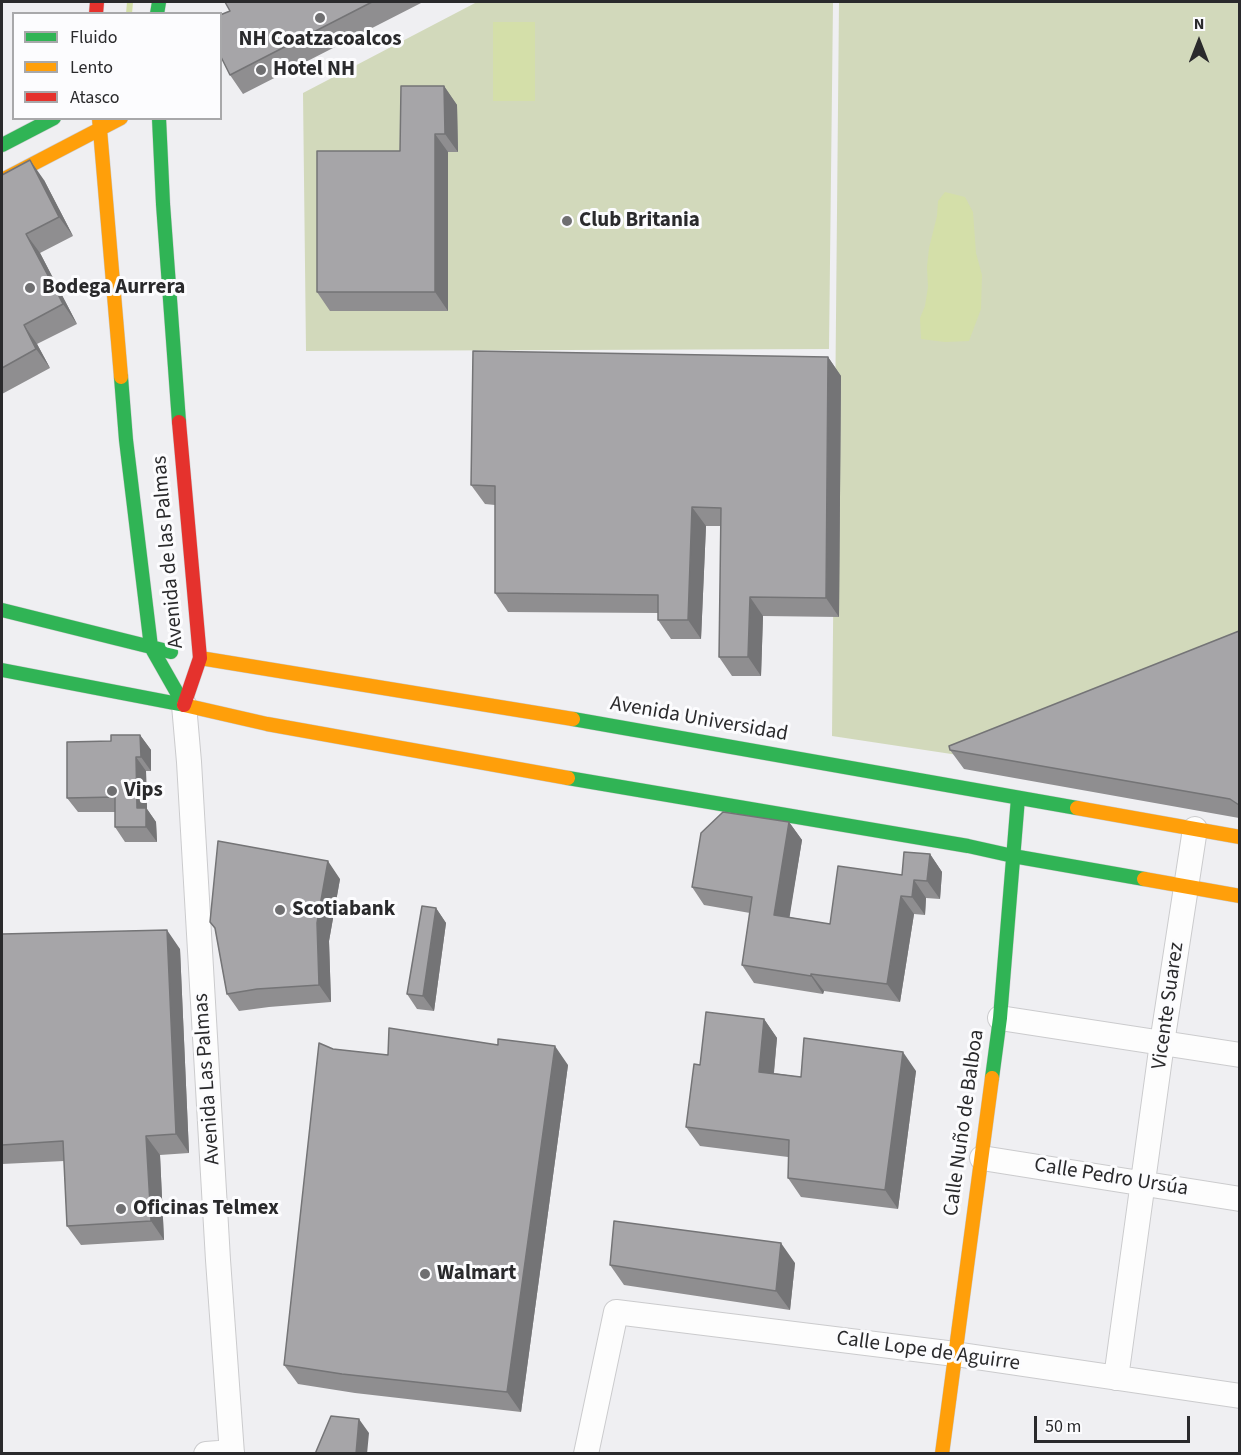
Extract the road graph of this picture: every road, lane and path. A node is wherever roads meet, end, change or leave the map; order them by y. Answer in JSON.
{"nodes":[{"id":1,"x":50,"y":120,"type":"edge"},
{"id":2,"x":159,"y":120,"type":"edge"},
{"id":3,"x":100,"y":124,"type":"edge"},
{"id":4,"x":2,"y":145,"type":"edge"},
{"id":5,"x":2,"y":180,"type":"edge"},
{"id":6,"x":2,"y":610,"type":"edge"},
{"id":7,"x":151,"y":647,"type":"junction"},
{"id":8,"x":190,"y":656,"type":"junction"},
{"id":9,"x":2,"y":670,"type":"edge"},
{"id":10,"x":184,"y":705,"type":"junction"},
{"id":11,"x":1018,"y":798,"type":"junction"},
{"id":12,"x":1195,"y":829,"type":"junction"},
{"id":13,"x":1239,"y":837,"type":"edge"},
{"id":14,"x":1013,"y":856,"type":"junction"},
{"id":15,"x":1186,"y":888,"type":"junction"},
{"id":16,"x":1239,"y":897,"type":"edge"},
{"id":17,"x":1000,"y":1018,"type":"junction"},
{"id":18,"x":1162,"y":1043,"type":"junction"},
{"id":19,"x":1239,"y":1055,"type":"edge"},
{"id":20,"x":981,"y":1158,"type":"junction"},
{"id":21,"x":1144,"y":1184,"type":"junction"},
{"id":22,"x":1239,"y":1199,"type":"edge"},
{"id":23,"x":955,"y":1354,"type":"junction"},
{"id":24,"x":1116,"y":1378,"type":"junction"},
{"id":25,"x":1239,"y":1395,"type":"edge"},
{"id":26,"x":232,"y":1453,"type":"edge"},
{"id":27,"x":206,"y":1454,"type":"edge"},
{"id":28,"x":586,"y":1454,"type":"edge"},
{"id":29,"x":942,"y":1454,"type":"edge"}],
"edges":[{"from":1,"to":4,"type":"main road"},
{"from":2,"to":8,"type":"main road","name":"Avenida de las Palmas"},
{"from":3,"to":5,"type":"main road"},
{"from":3,"to":7,"type":"main road","name":"Avenida de las Palmas"},
{"from":6,"to":7,"type":"main road","name":"Avenida Universidad"},
{"from":7,"to":8,"type":"main road","name":"Avenida Universidad"},
{"from":7,"to":10,"type":"main road","name":"Avenida de las Palmas"},
{"from":8,"to":10,"type":"main road","name":"Avenida de las Palmas"},
{"from":8,"to":11,"type":"main road","name":"Avenida Universidad"},
{"from":9,"to":10,"type":"main road"},
{"from":10,"to":14,"type":"main road"},
{"from":10,"to":26,"type":"street","name":"Avenida Las Palmas"},
{"from":11,"to":12,"type":"main road","name":"Avenida Universidad"},
{"from":11,"to":14,"type":"main road","name":"Calle Nuño de Balboa"},
{"from":12,"to":13,"type":"main road","name":"Avenida Universidad"},
{"from":12,"to":15,"type":"street","name":"Vicente Suarez"},
{"from":14,"to":15,"type":"main road"},
{"from":14,"to":17,"type":"main road","name":"Calle Nuño de Balboa"},
{"from":15,"to":16,"type":"main road"},
{"from":15,"to":18,"type":"street","name":"Vicente Suarez"},
{"from":17,"to":18,"type":"street"},
{"from":17,"to":20,"type":"main road","name":"Calle Nuño de Balboa"},
{"from":18,"to":19,"type":"street"},
{"from":18,"to":21,"type":"street","name":"Vicente Suarez"},
{"from":20,"to":21,"type":"street","name":"Calle Pedro Ursúa"},
{"from":20,"to":23,"type":"main road","name":"Calle Nuño de Balboa"},
{"from":21,"to":22,"type":"street","name":"Calle Pedro Ursúa"},
{"from":21,"to":24,"type":"street","name":"Vicente Suarez"},
{"from":23,"to":24,"type":"street","name":"Calle Lope de Aguirre"},
{"from":23,"to":28,"type":"street","name":"Calle Lope de Aguirre"},
{"from":23,"to":29,"type":"main road","name":"Calle Nuño de Balboa"},
{"from":24,"to":25,"type":"street","name":"Calle Lope de Aguirre"},
{"from":26,"to":27,"type":"street"}]}
